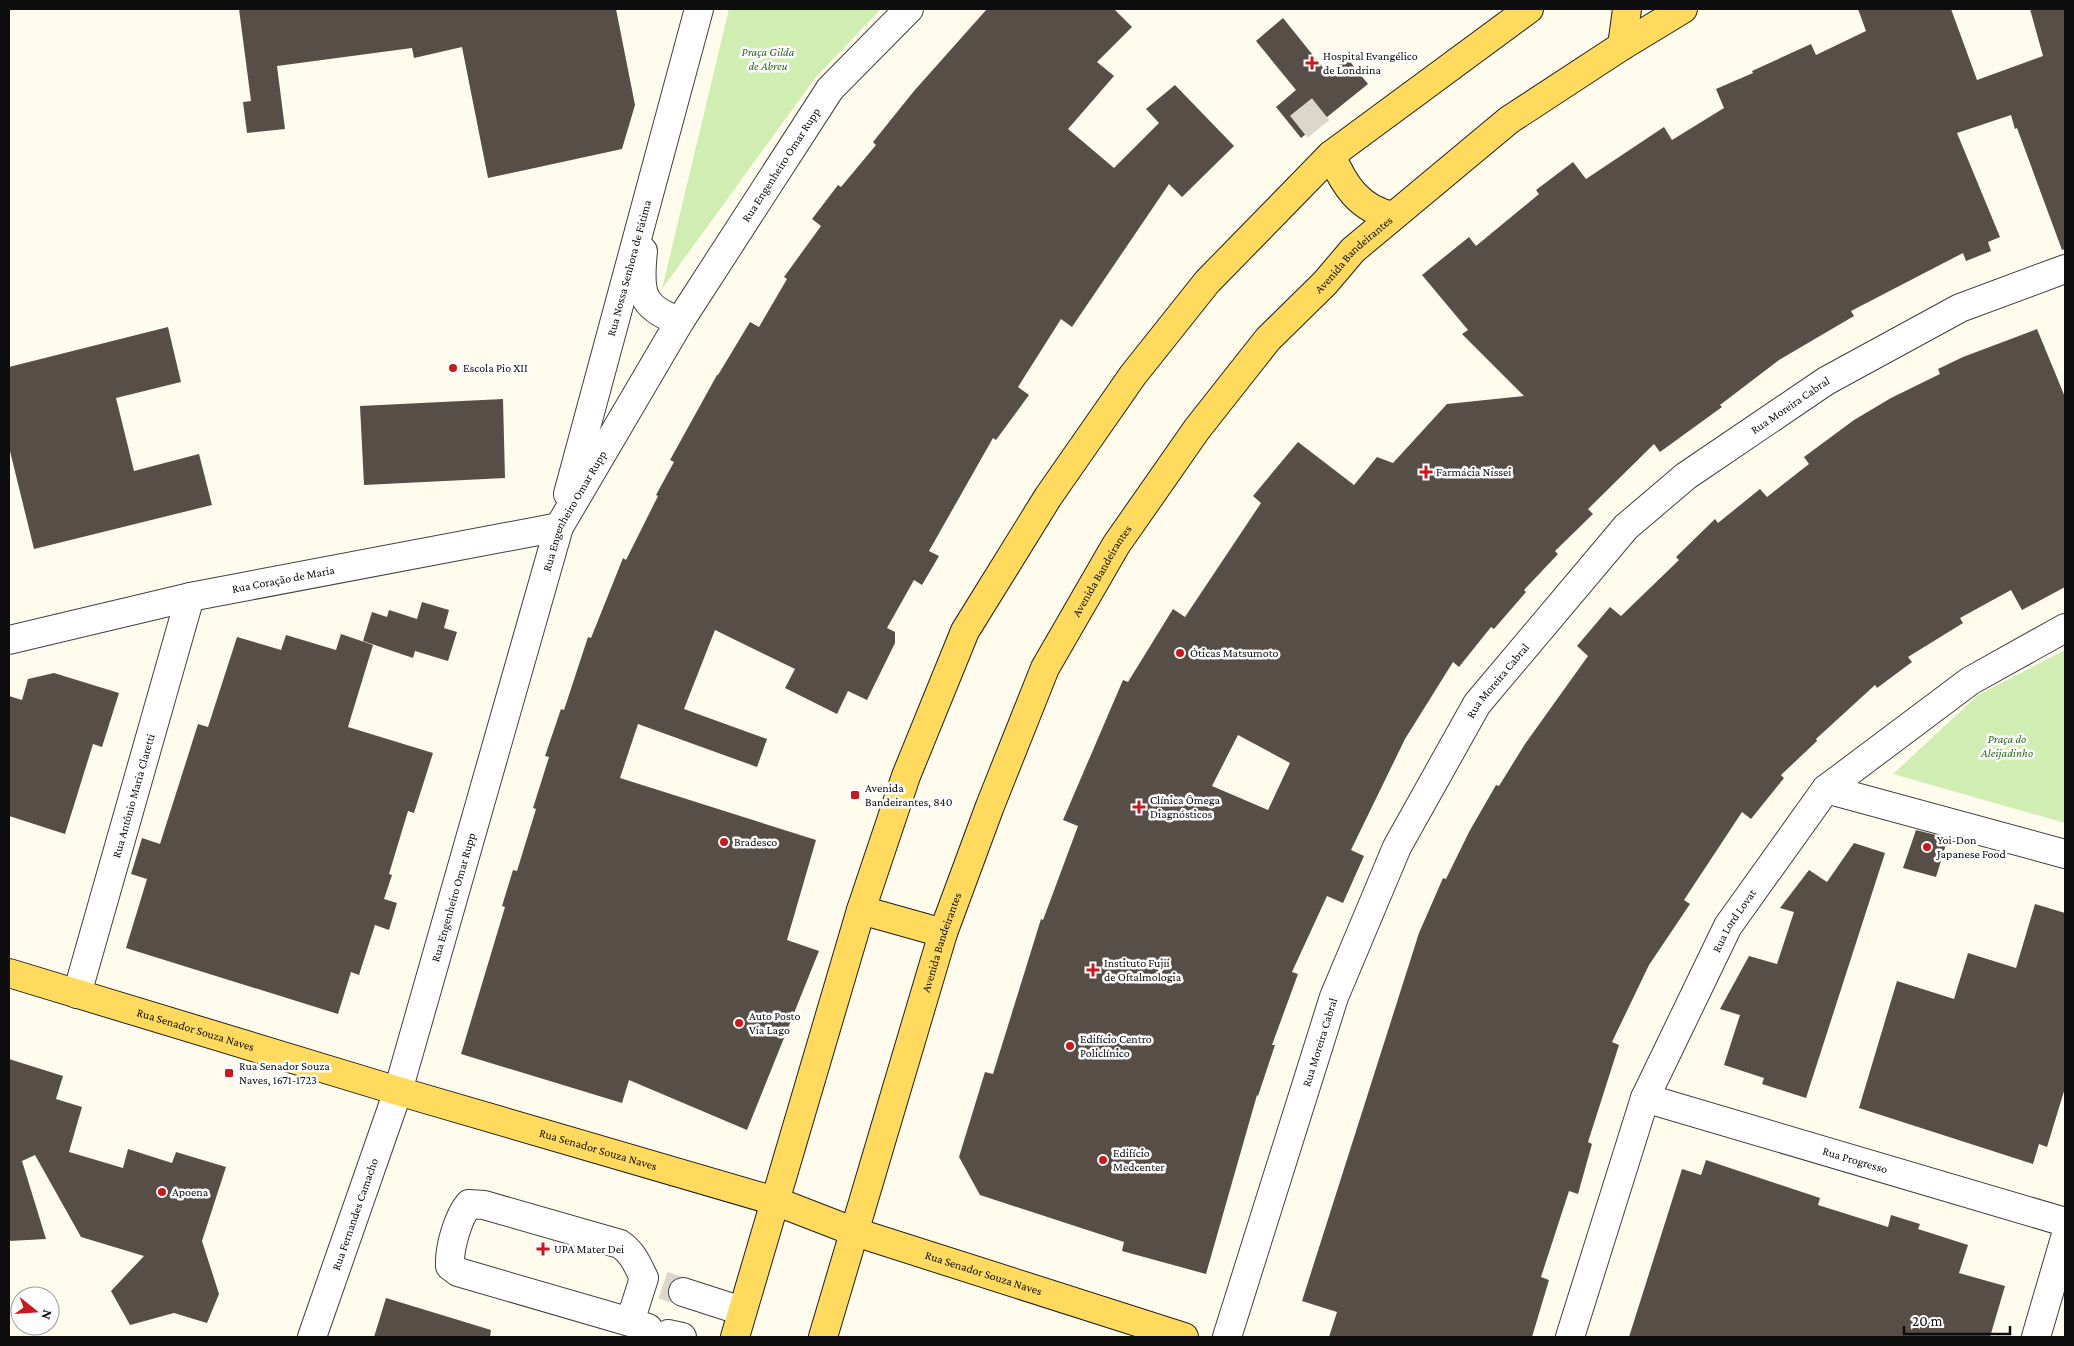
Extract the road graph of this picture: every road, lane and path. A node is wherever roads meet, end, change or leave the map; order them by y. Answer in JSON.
{"nodes":[{"id":1,"x":699,"y":9,"type":"edge"},
{"id":2,"x":909,"y":9,"type":"edge"},
{"id":3,"x":1529,"y":9,"type":"edge"},
{"id":4,"x":1627,"y":9,"type":"edge"},
{"id":5,"x":1683,"y":9,"type":"edge"},
{"id":6,"x":1622,"y":46,"type":"junction"},
{"id":7,"x":1331,"y":155,"type":"junction"},
{"id":8,"x":648,"y":193,"type":"junction"},
{"id":9,"x":1393,"y":216,"type":"junction"},
{"id":10,"x":2065,"y":269,"type":"edge"},
{"id":11,"x":680,"y":320,"type":"junction"},
{"id":12,"x":559,"y":527,"type":"junction"},
{"id":13,"x":190,"y":597,"type":"junction"},
{"id":14,"x":2065,"y":628,"type":"edge"},
{"id":15,"x":9,"y":640,"type":"edge"},
{"id":16,"x":1826,"y":788,"type":"junction"},
{"id":17,"x":2065,"y":854,"type":"edge"},
{"id":18,"x":861,"y":910,"type":"junction"},
{"id":19,"x":943,"y":932,"type":"junction"},
{"id":20,"x":9,"y":973,"type":"edge"},
{"id":21,"x":77,"y":994,"type":"junction"},
{"id":22,"x":398,"y":1091,"type":"junction"},
{"id":23,"x":1644,"y":1098,"type":"junction"},
{"id":24,"x":775,"y":1201,"type":"junction"},
{"id":25,"x":2065,"y":1222,"type":"edge"},
{"id":26,"x":855,"y":1232,"type":"junction"},
{"id":27,"x":2065,"y":1238,"type":"edge"},
{"id":28,"x":663,"y":1285,"type":"junction"},
{"id":29,"x":742,"y":1311,"type":"junction"},
{"id":30,"x":657,"y":1330,"type":"edge"},
{"id":31,"x":312,"y":1337,"type":"edge"},
{"id":32,"x":735,"y":1337,"type":"edge"},
{"id":33,"x":823,"y":1337,"type":"edge"},
{"id":34,"x":1184,"y":1337,"type":"edge"},
{"id":35,"x":1227,"y":1337,"type":"edge"},
{"id":36,"x":1570,"y":1337,"type":"edge"},
{"id":37,"x":2036,"y":1337,"type":"edge"}],
"edges":[{"from":1,"to":8,"type":"street","name":"Rua Nossa Senhora de Fátima"},
{"from":2,"to":11,"type":"street","name":"Rua Engenheiro Omar Rupp"},
{"from":3,"to":7,"type":"main road"},
{"from":4,"to":6,"type":"main road"},
{"from":5,"to":6,"type":"main road","name":"Avenida Bandeirantes"},
{"from":6,"to":9,"type":"main road","name":"Avenida Bandeirantes"},
{"from":7,"to":9,"type":"main road"},
{"from":7,"to":18,"type":"main road"},
{"from":8,"to":11,"type":"street"},
{"from":8,"to":12,"type":"street","name":"Rua Nossa Senhora de Fátima"},
{"from":9,"to":19,"type":"main road","name":"Avenida Bandeirantes"},
{"from":10,"to":35,"type":"street","name":"Rua Moreira Cabral"},
{"from":11,"to":12,"type":"street","name":"Rua Engenheiro Omar Rupp"},
{"from":12,"to":13,"type":"street","name":"Rua Coração de Maria"},
{"from":12,"to":22,"type":"street","name":"Rua Engenheiro Omar Rupp"},
{"from":13,"to":15,"type":"street","name":"Rua Coração de Maria"},
{"from":13,"to":21,"type":"street","name":"Rua Antônio Maria Claretti"},
{"from":14,"to":16,"type":"street","name":"Rua Lord Lovat"},
{"from":16,"to":17,"type":"street"},
{"from":16,"to":23,"type":"street","name":"Rua Lord Lovat"},
{"from":18,"to":19,"type":"main road"},
{"from":18,"to":24,"type":"main road"},
{"from":19,"to":26,"type":"main road","name":"Avenida Bandeirantes"},
{"from":20,"to":21,"type":"main road","name":"Rua Senador Souza Naves"},
{"from":21,"to":22,"type":"main road","name":"Rua Senador Souza Naves"},
{"from":22,"to":24,"type":"main road","name":"Rua Senador Souza Naves"},
{"from":22,"to":31,"type":"street","name":"Rua Fernandes Camacho"},
{"from":23,"to":25,"type":"street","name":"Rua Progresso"},
{"from":23,"to":36,"type":"street","name":"Rua Lord Lovat"},
{"from":24,"to":26,"type":"main road","name":"Rua Senador Souza Naves"},
{"from":24,"to":29,"type":"main road"},
{"from":26,"to":33,"type":"main road","name":"Avenida Bandeirantes"},
{"from":26,"to":34,"type":"main road","name":"Rua Senador Souza Naves"},
{"from":27,"to":37,"type":"street"},
{"from":28,"to":29,"type":"street"},
{"from":28,"to":30,"type":"street"},
{"from":28,"to":30,"type":"street"},
{"from":29,"to":32,"type":"main road"}]}
